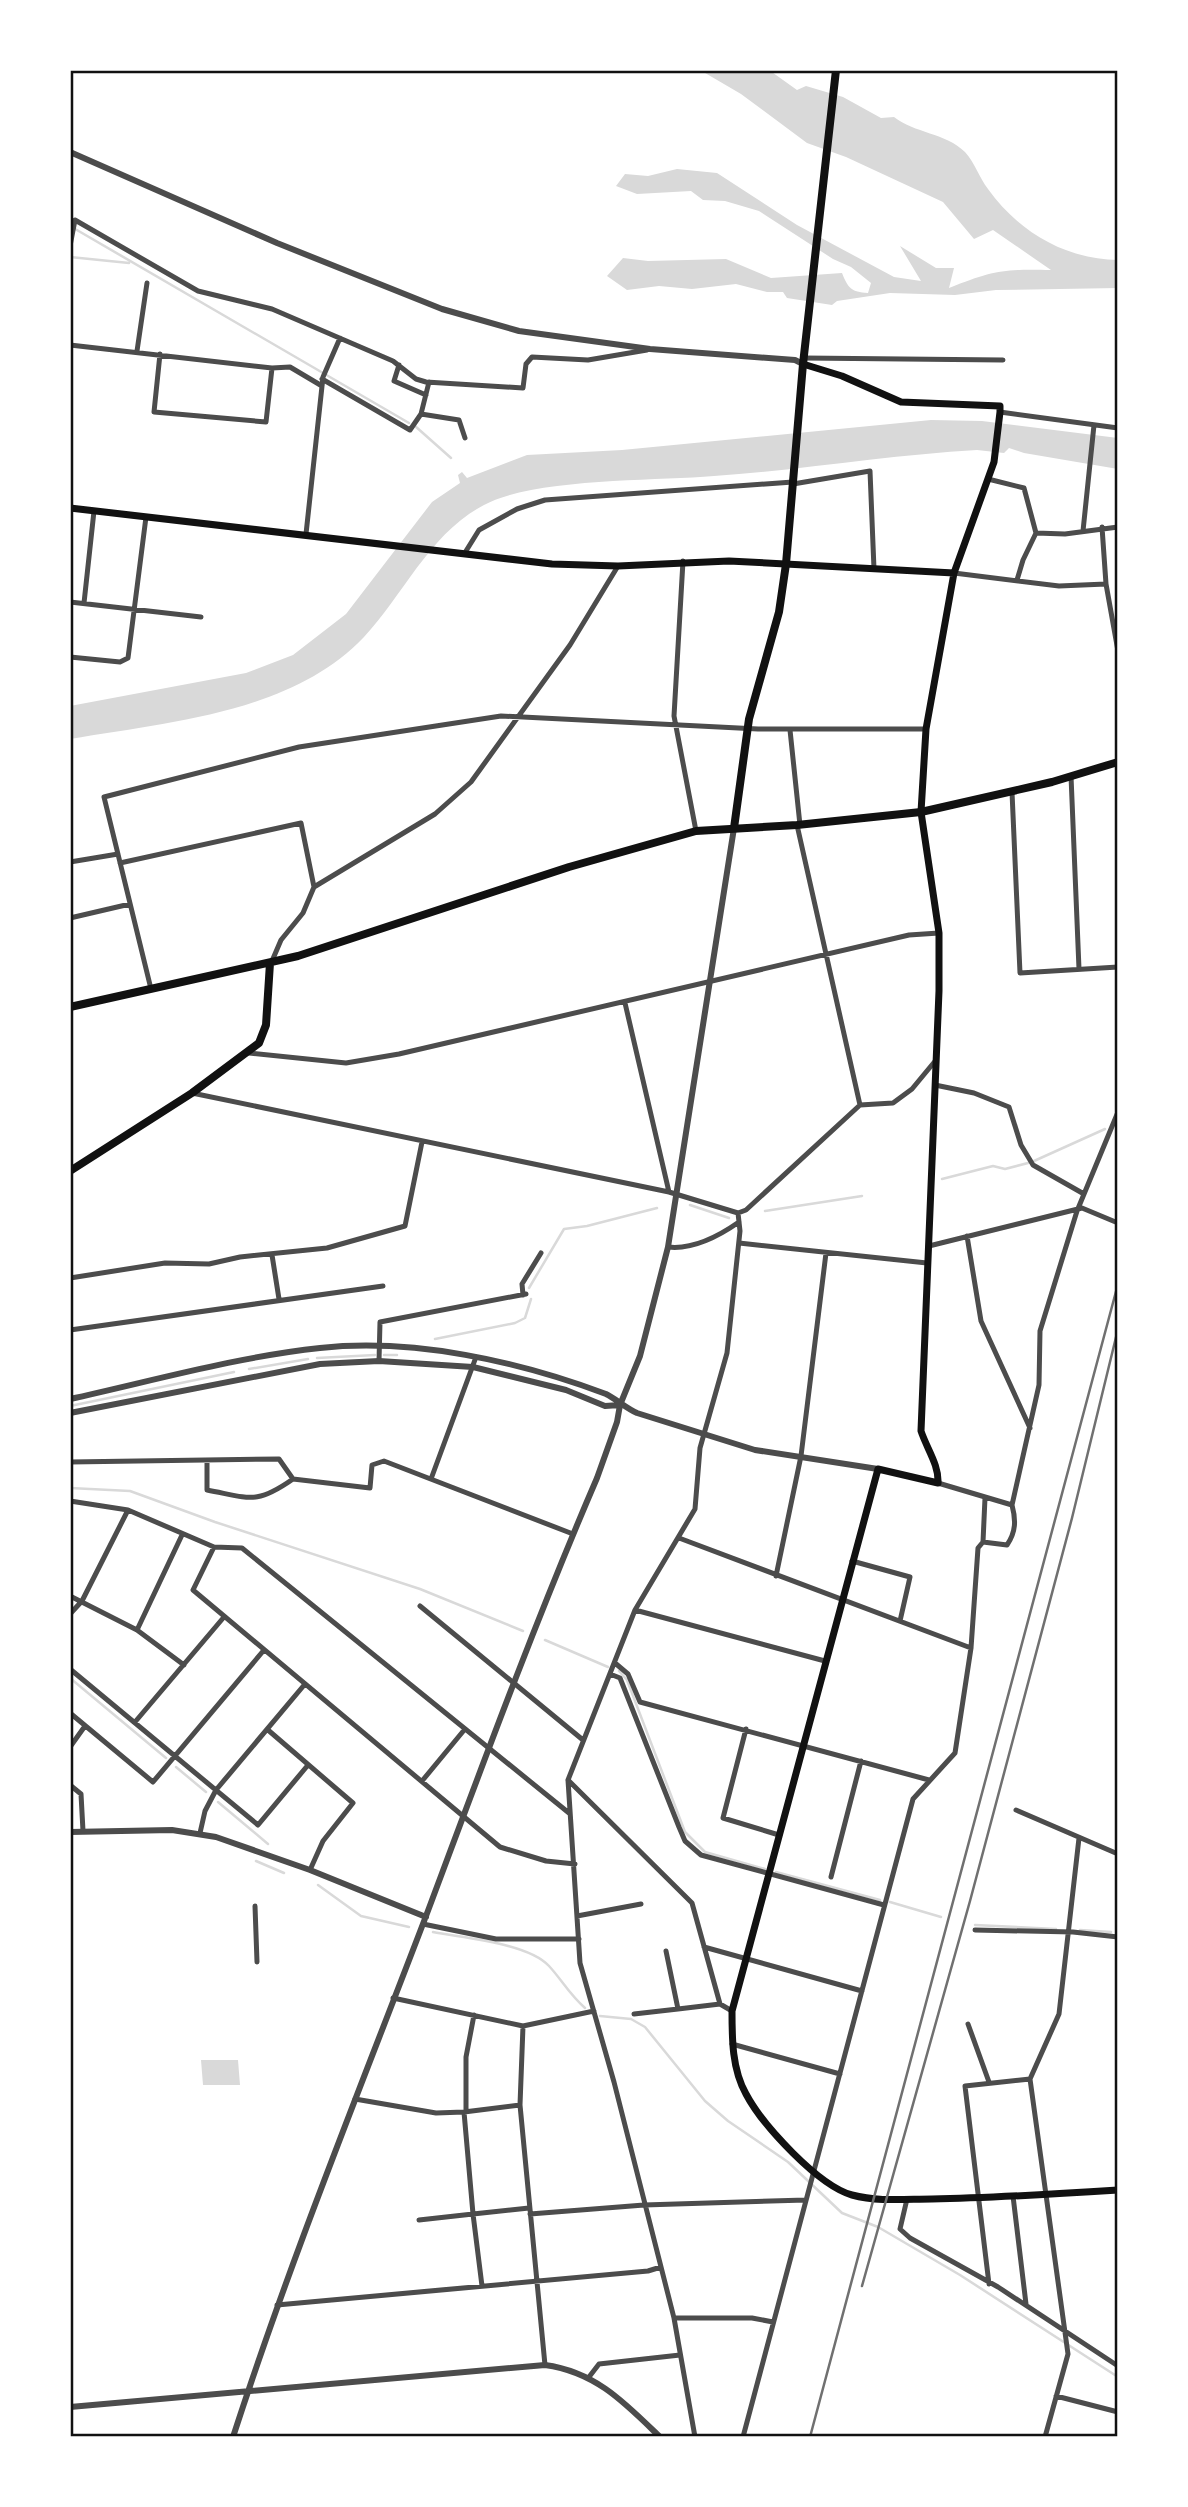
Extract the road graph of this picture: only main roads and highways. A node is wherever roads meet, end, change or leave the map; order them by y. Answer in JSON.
{"nodes":[{"id":1,"x":836,"y":70,"type":"edge"},
{"id":2,"x":803,"y":361,"type":"junction"},
{"id":3,"x":70,"y":508,"type":"edge"},
{"id":4,"x":786,"y":564,"type":"junction"},
{"id":5,"x":954,"y":573,"type":"junction"},
{"id":6,"x":1118,"y":762,"type":"edge"},
{"id":7,"x":921,"y":812,"type":"junction"},
{"id":8,"x":734,"y":828,"type":"junction"},
{"id":9,"x":270,"y":963,"type":"junction"},
{"id":10,"x":70,"y":1007,"type":"edge"},
{"id":11,"x":70,"y":1171,"type":"edge"},
{"id":12,"x":1118,"y":2190,"type":"edge"}],
"edges":[{"from":1,"to":2,"type":"main road"},
{"from":2,"to":4,"type":"main road"},
{"from":2,"to":5,"type":"main road"},
{"from":3,"to":4,"type":"main road"},
{"from":4,"to":5,"type":"main road"},
{"from":4,"to":8,"type":"main road"},
{"from":5,"to":7,"type":"main road"},
{"from":6,"to":7,"type":"main road"},
{"from":7,"to":8,"type":"main road"},
{"from":7,"to":12,"type":"main road"},
{"from":8,"to":9,"type":"main road"},
{"from":9,"to":10,"type":"main road"},
{"from":9,"to":11,"type":"main road"}]}
